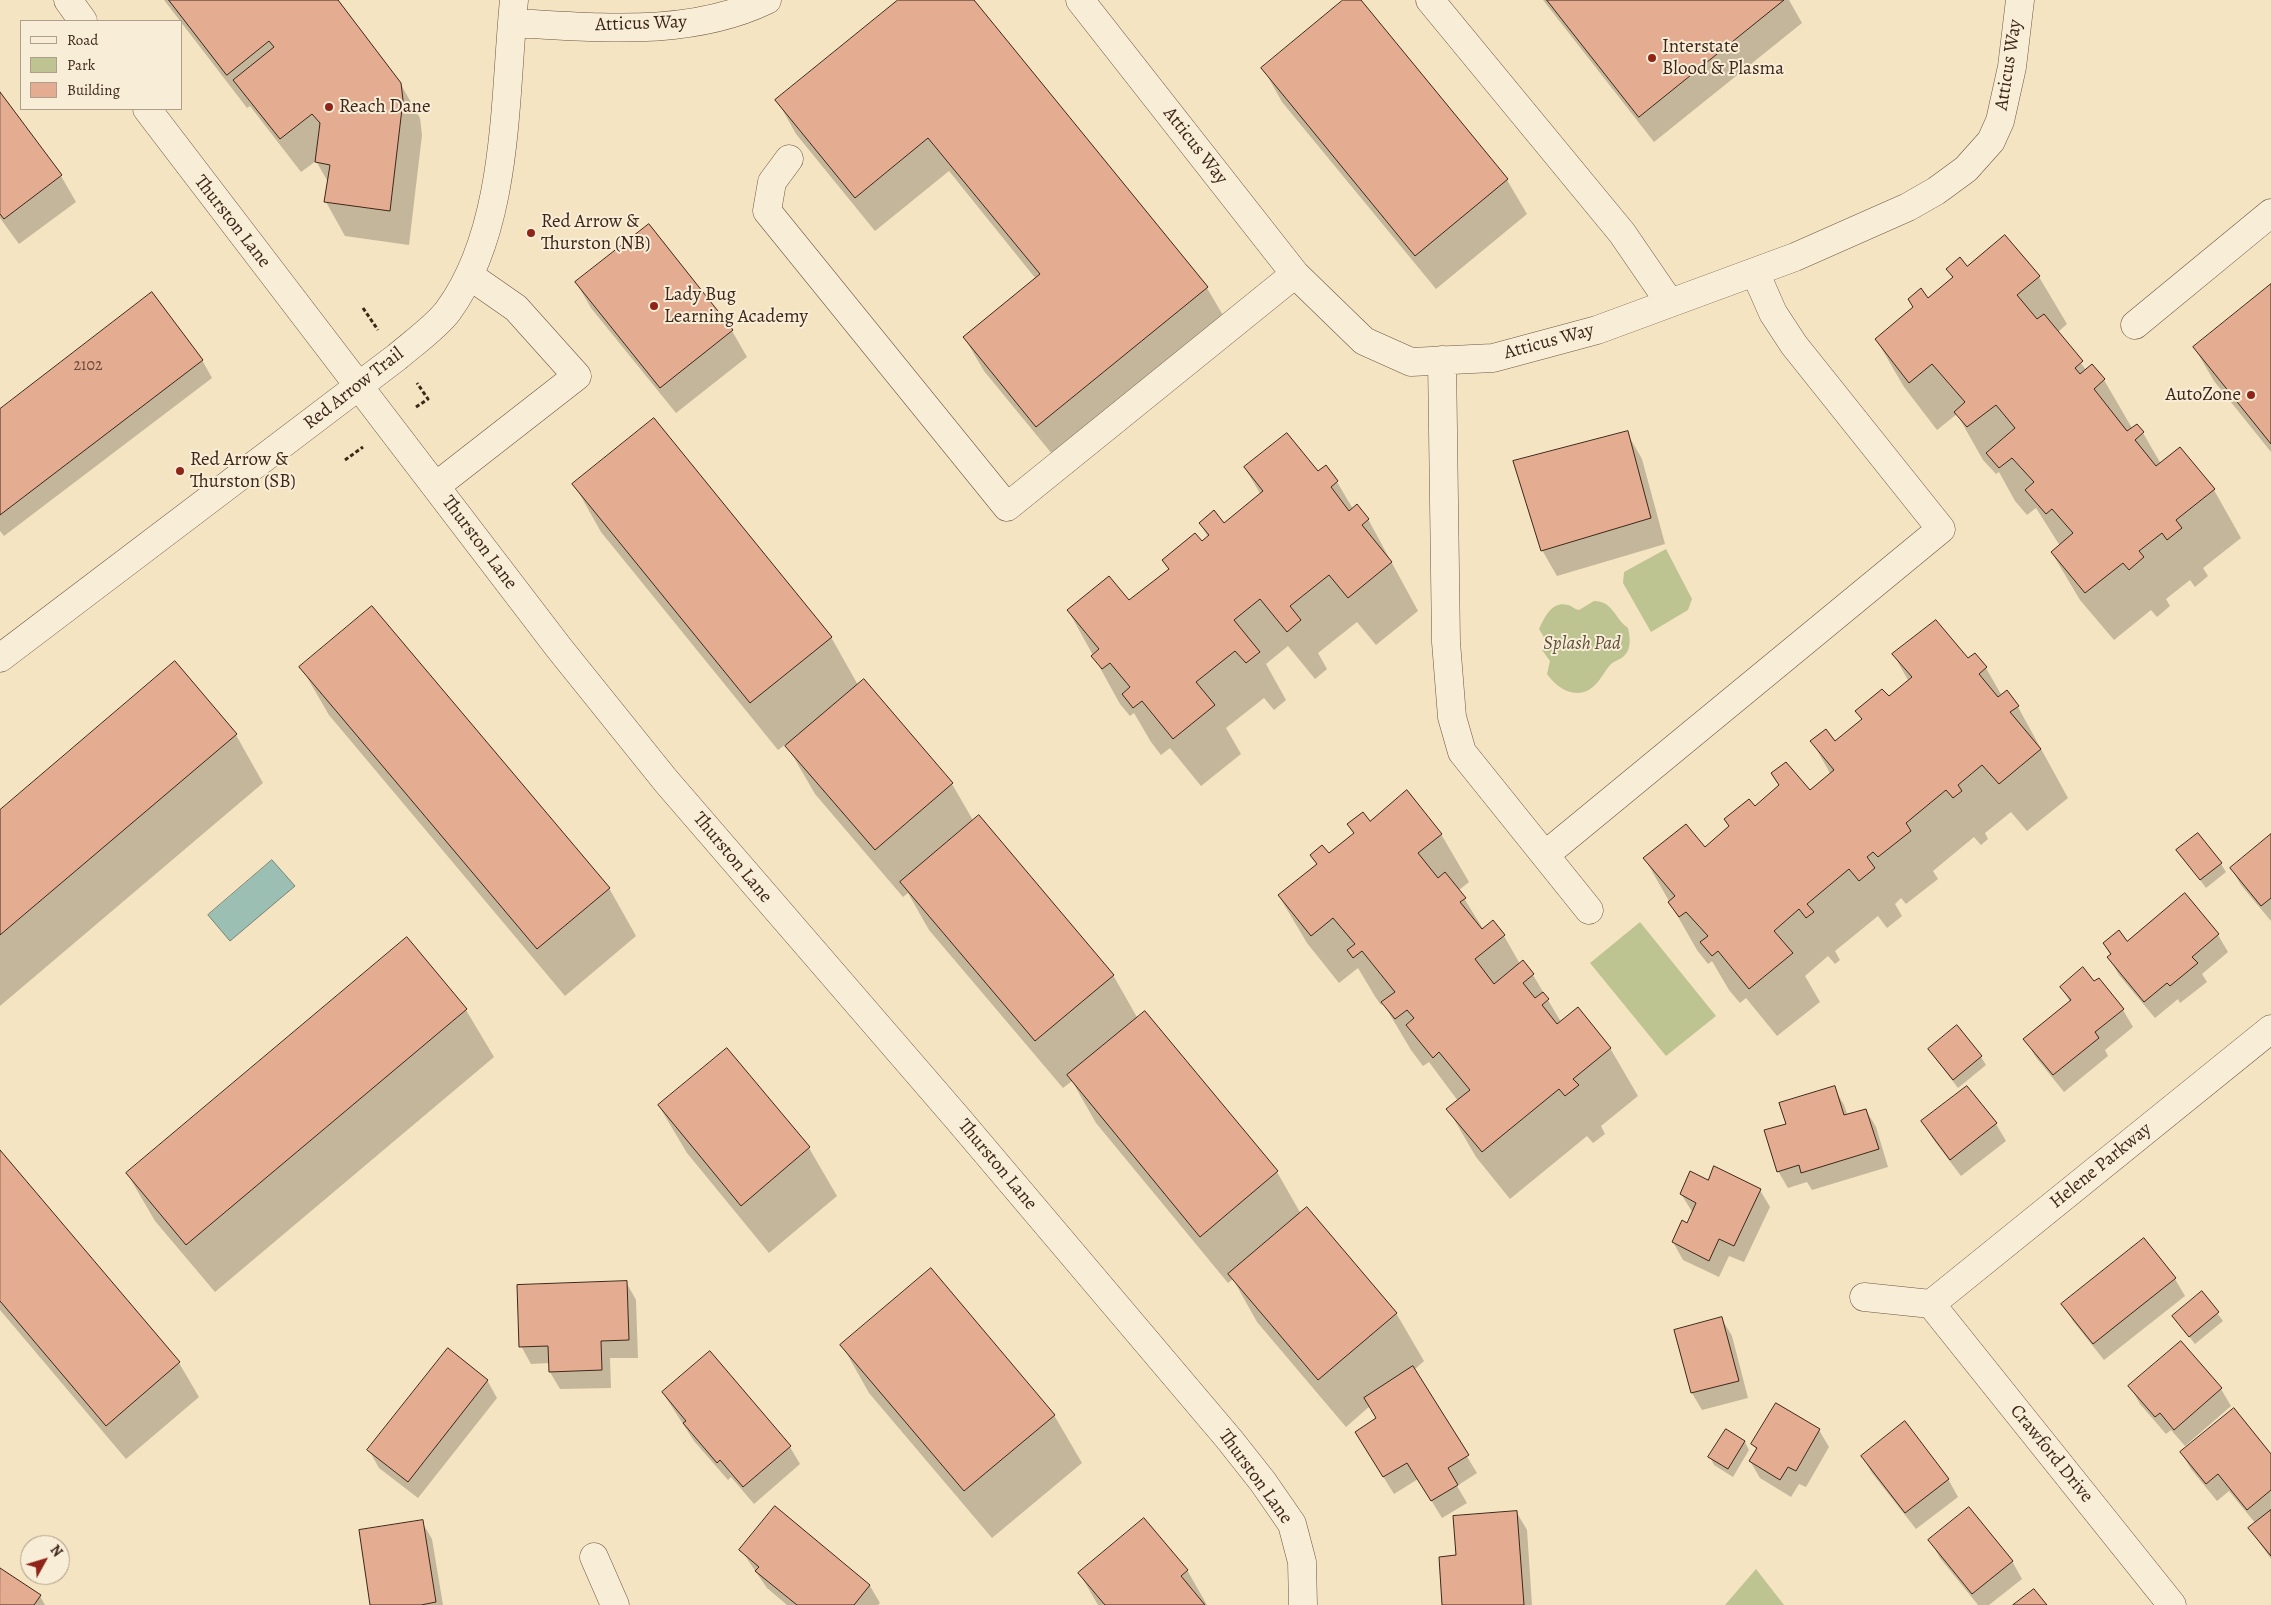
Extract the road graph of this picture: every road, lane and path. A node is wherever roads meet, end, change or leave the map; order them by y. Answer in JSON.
{"nodes":[{"id":1,"x":68,"y":0,"type":"edge"},
{"id":2,"x":768,"y":0,"type":"edge"},
{"id":3,"x":1080,"y":0,"type":"edge"},
{"id":4,"x":1430,"y":0,"type":"edge"},
{"id":5,"x":2020,"y":0,"type":"edge"},
{"id":6,"x":513,"y":12,"type":"edge"},
{"id":7,"x":82,"y":20,"type":"edge"},
{"id":8,"x":148,"y":110,"type":"edge"},
{"id":9,"x":789,"y":158,"type":"dead end"},
{"id":10,"x":2271,"y":213,"type":"edge"},
{"id":11,"x":1755,"y":272,"type":"junction"},
{"id":12,"x":1295,"y":274,"type":"junction"},
{"id":13,"x":470,"y":276,"type":"junction"},
{"id":14,"x":1670,"y":303,"type":"junction"},
{"id":15,"x":2135,"y":325,"type":"dead end"},
{"id":16,"x":1442,"y":360,"type":"junction"},
{"id":17,"x":359,"y":385,"type":"junction"},
{"id":18,"x":436,"y":486,"type":"junction"},
{"id":19,"x":0,"y":658,"type":"edge"},
{"id":20,"x":1544,"y":855,"type":"junction"},
{"id":21,"x":1589,"y":910,"type":"dead end"},
{"id":22,"x":2271,"y":1029,"type":"edge"},
{"id":23,"x":1864,"y":1297,"type":"dead end"},
{"id":24,"x":1931,"y":1304,"type":"junction"},
{"id":25,"x":594,"y":1557,"type":"dead end"},
{"id":26,"x":1303,"y":1604,"type":"edge"},
{"id":27,"x":615,"y":1605,"type":"edge"},
{"id":28,"x":2172,"y":1605,"type":"edge"}],
"edges":[{"from":1,"to":7,"type":"street"},
{"from":2,"to":6,"type":"street","name":"Atticus Way"},
{"from":3,"to":12,"type":"street","name":"Atticus Way"},
{"from":4,"to":14,"type":"street"},
{"from":5,"to":11,"type":"street","name":"Atticus Way"},
{"from":6,"to":13,"type":"street","name":"Red Arrow Trail"},
{"from":8,"to":17,"type":"street","name":"Thurston Lane"},
{"from":9,"to":12,"type":"street"},
{"from":10,"to":15,"type":"street"},
{"from":11,"to":14,"type":"street","name":"Atticus Way"},
{"from":11,"to":20,"type":"street"},
{"from":12,"to":16,"type":"street","name":"Atticus Way"},
{"from":13,"to":17,"type":"street","name":"Red Arrow Trail"},
{"from":13,"to":18,"type":"street"},
{"from":14,"to":16,"type":"street","name":"Atticus Way"},
{"from":16,"to":20,"type":"street"},
{"from":17,"to":18,"type":"street","name":"Thurston Lane"},
{"from":17,"to":19,"type":"street","name":"Red Arrow Trail"},
{"from":18,"to":26,"type":"street","name":"Thurston Lane"},
{"from":20,"to":21,"type":"street"},
{"from":22,"to":24,"type":"street","name":"Helene Parkway"},
{"from":23,"to":24,"type":"street"},
{"from":24,"to":28,"type":"street","name":"Crawford Drive"},
{"from":25,"to":27,"type":"street"}]}
